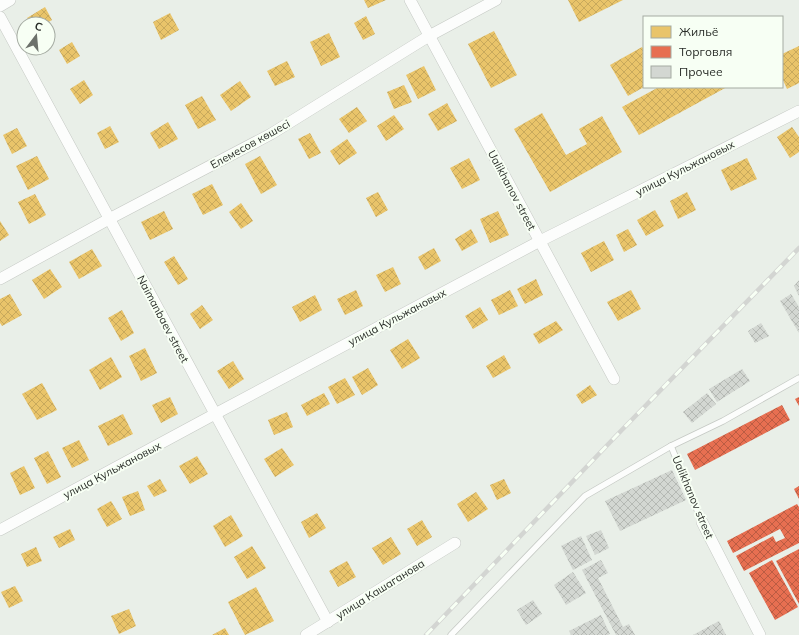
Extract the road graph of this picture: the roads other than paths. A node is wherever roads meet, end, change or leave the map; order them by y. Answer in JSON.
{"nodes":[{"id":1,"x":10,"y":0,"type":"edge"},
{"id":2,"x":410,"y":0,"type":"edge"},
{"id":3,"x":496,"y":0,"type":"edge"},
{"id":4,"x":0,"y":6,"type":"edge"},
{"id":5,"x":0,"y":16,"type":"edge"},
{"id":6,"x":429,"y":36,"type":"junction"},
{"id":7,"x":799,"y":111,"type":"edge"},
{"id":8,"x":109,"y":219,"type":"junction"},
{"id":9,"x":540,"y":241,"type":"junction"},
{"id":10,"x":0,"y":279,"type":"edge"},
{"id":11,"x":799,"y":378,"type":"edge"},
{"id":12,"x":614,"y":379,"type":"dead end"},
{"id":13,"x":215,"y":414,"type":"junction"},
{"id":14,"x":671,"y":446,"type":"junction"},
{"id":15,"x":702,"y":522,"type":"joint"},
{"id":16,"x":0,"y":530,"type":"edge"},
{"id":17,"x":455,"y":544,"type":"dead end"},
{"id":18,"x":328,"y":622,"type":"junction"},
{"id":19,"x":306,"y":635,"type":"edge"},
{"id":20,"x":451,"y":635,"type":"edge"},
{"id":21,"x":760,"y":635,"type":"edge"}],
"edges":[{"from":1,"to":4,"type":"street"},
{"from":2,"to":6,"type":"street","name":"Ualikhanov street"},
{"from":3,"to":6,"type":"street","name":"Елемесов көшесі"},
{"from":5,"to":8,"type":"street","name":"Naimanbaev street"},
{"from":6,"to":8,"type":"street","name":"Елемесов көшесі"},
{"from":6,"to":9,"type":"street","name":"Ualikhanov street"},
{"from":7,"to":9,"type":"street","name":"улица Кульжановых"},
{"from":8,"to":10,"type":"street","name":"Елемесов көшесі"},
{"from":8,"to":13,"type":"street","name":"Naimanbaev street"},
{"from":9,"to":12,"type":"street","name":"Ualikhanov street"},
{"from":9,"to":13,"type":"street","name":"улица Кульжановых"},
{"from":11,"to":14,"type":"lane","name":"Ualikhanov street"},
{"from":13,"to":16,"type":"street","name":"улица Кульжановых"},
{"from":13,"to":18,"type":"street","name":"Naimanbaev street"},
{"from":14,"to":15,"type":"lane","name":"Ualikhanov street"},
{"from":14,"to":20,"type":"lane"},
{"from":15,"to":21,"type":"street","name":"Ualikhanov street"},
{"from":17,"to":18,"type":"street","name":"улица Кашаганова"},
{"from":18,"to":19,"type":"street","name":"улица Кашаганова"}]}
